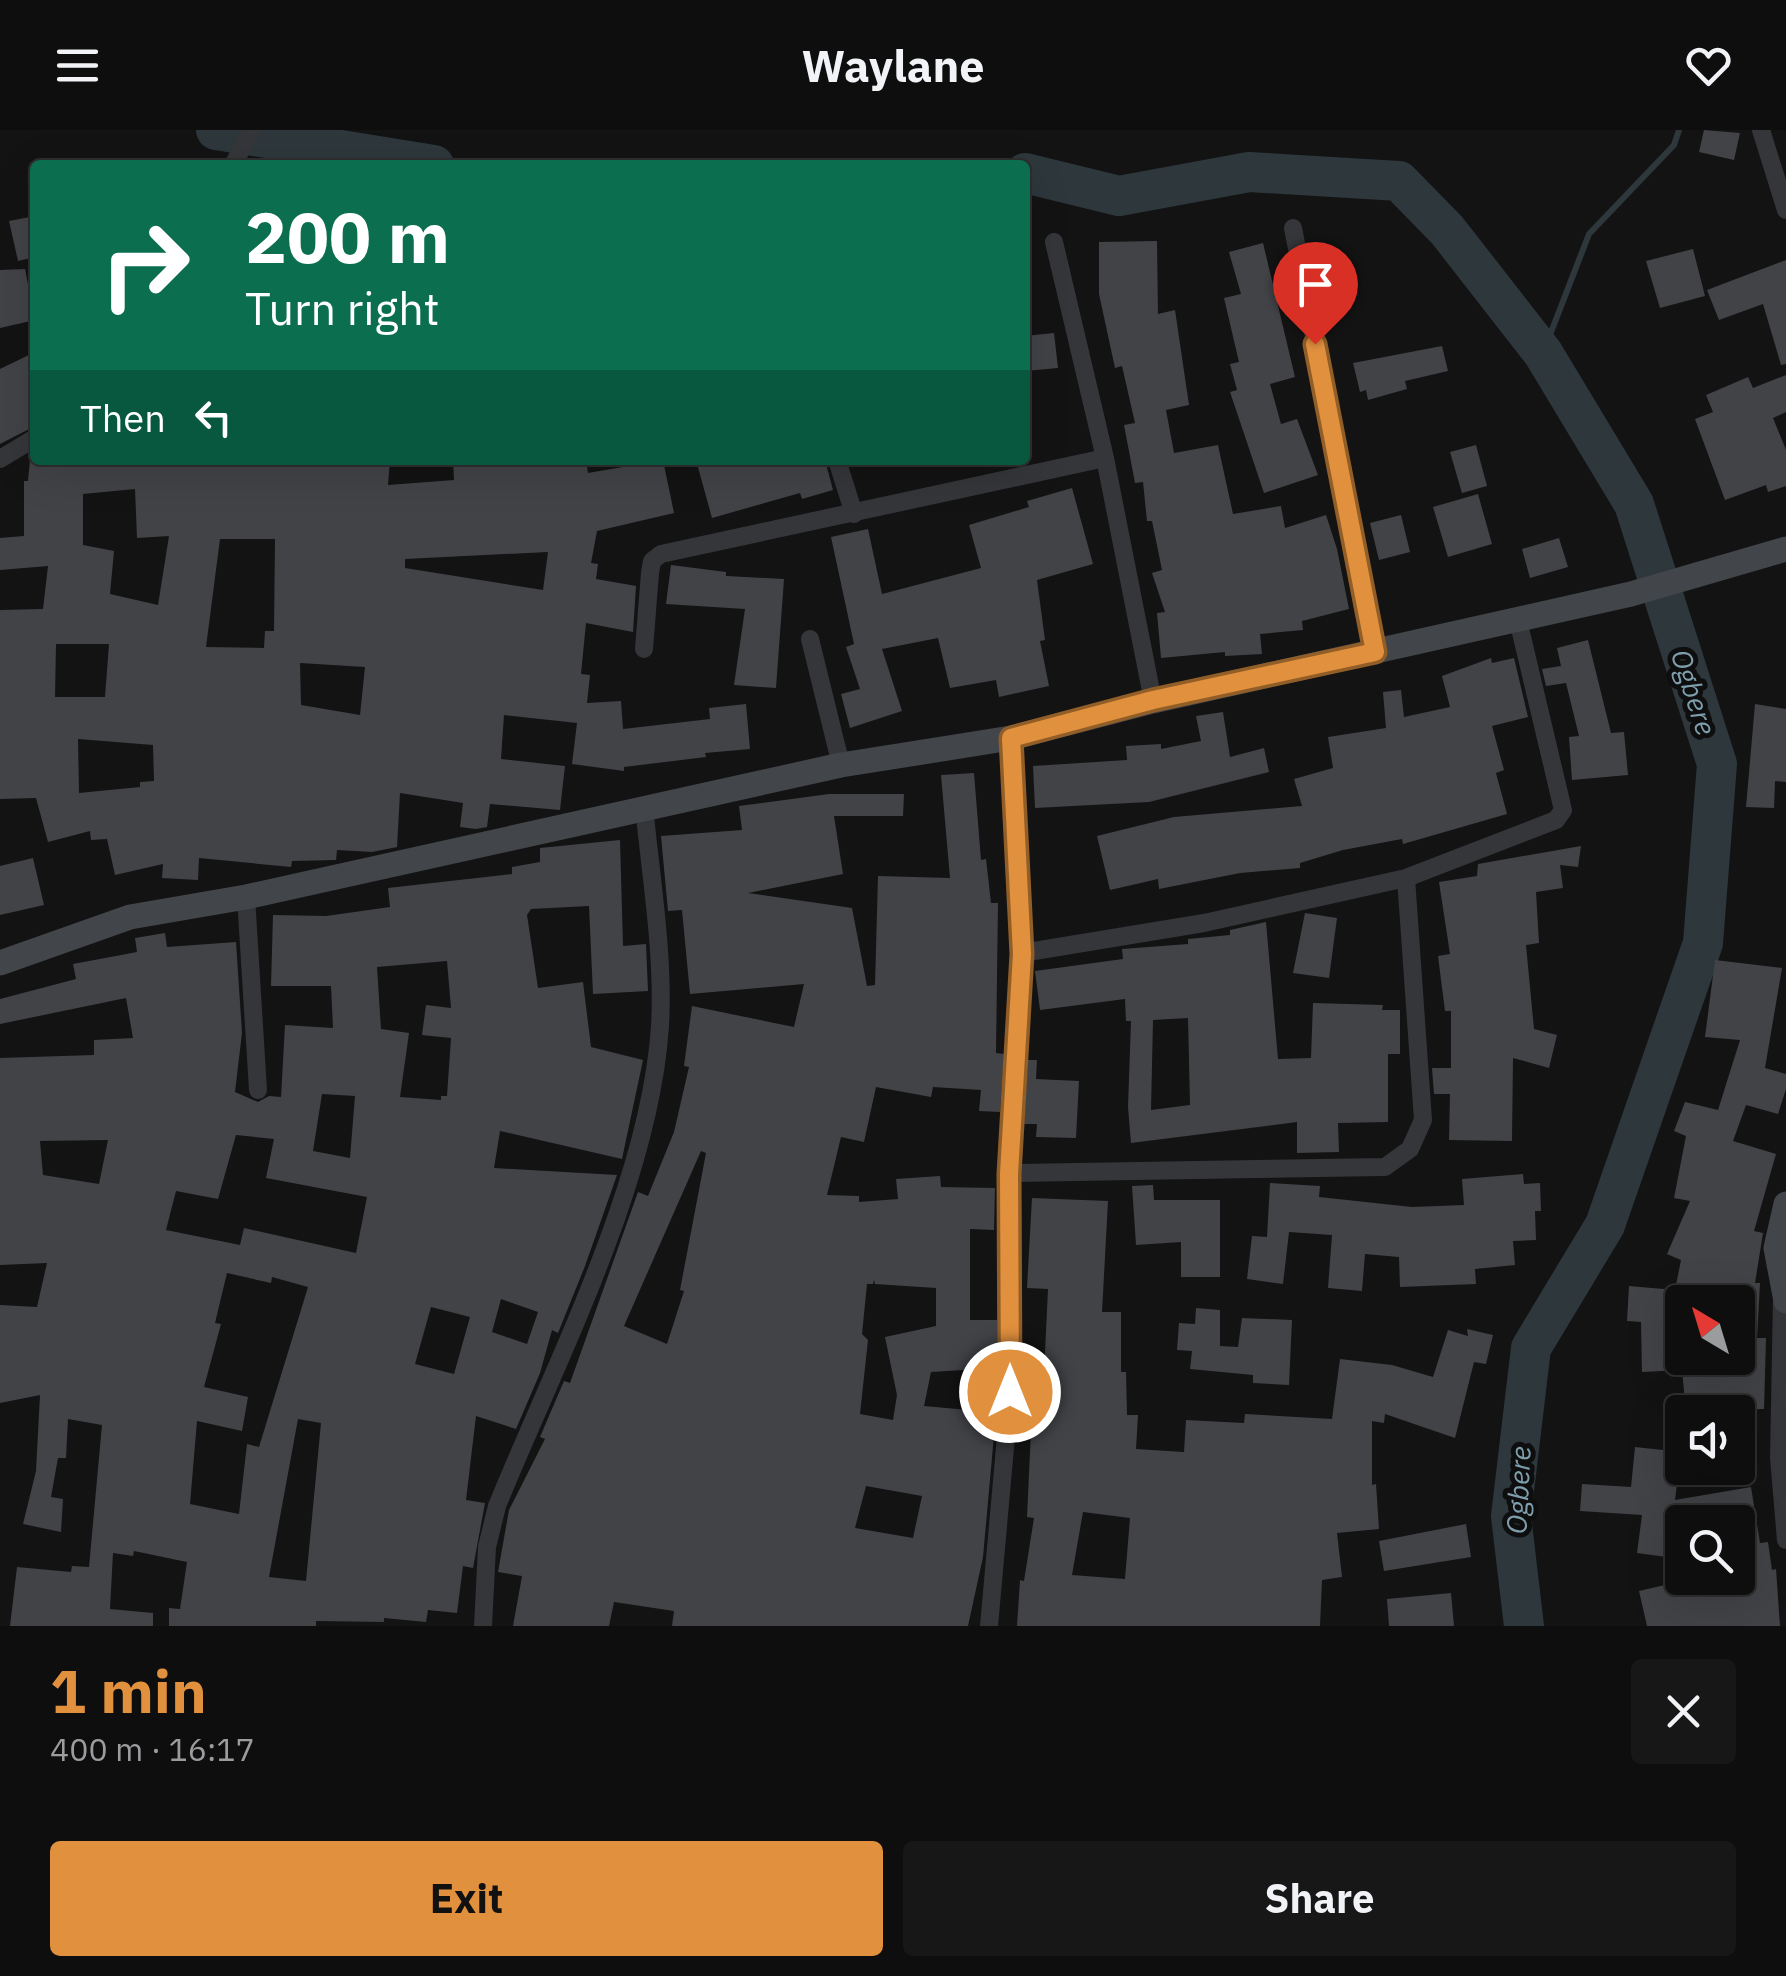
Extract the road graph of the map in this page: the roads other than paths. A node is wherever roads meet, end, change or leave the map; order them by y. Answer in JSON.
{"nodes":[{"id":1,"x":252,"y":130,"type":"edge"},
{"id":2,"x":1760,"y":130,"type":"edge"},
{"id":3,"x":236,"y":160,"type":"edge"},
{"id":4,"x":1786,"y":210,"type":"edge"},
{"id":5,"x":1292,"y":228,"type":"dead end"},
{"id":6,"x":1054,"y":242,"type":"dead end"},
{"id":7,"x":30,"y":441,"type":"edge"},
{"id":8,"x":1105,"y":458,"type":"junction"},
{"id":9,"x":0,"y":459,"type":"edge"},
{"id":10,"x":839,"y":465,"type":"edge"},
{"id":11,"x":854,"y":514,"type":"junction"},
{"id":12,"x":1786,"y":549,"type":"edge"},
{"id":13,"x":1518,"y":620,"type":"junction"},
{"id":14,"x":810,"y":638,"type":"dead end"},
{"id":15,"x":644,"y":649,"type":"dead end"},
{"id":16,"x":1375,"y":652,"type":"junction"},
{"id":17,"x":1153,"y":700,"type":"junction"},
{"id":18,"x":1011,"y":738,"type":"junction"},
{"id":19,"x":841,"y":765,"type":"junction"},
{"id":20,"x":644,"y":806,"type":"junction"},
{"id":21,"x":1406,"y":878,"type":"junction"},
{"id":22,"x":246,"y":898,"type":"junction"},
{"id":23,"x":1022,"y":954,"type":"junction"},
{"id":24,"x":0,"y":963,"type":"edge"},
{"id":25,"x":258,"y":1090,"type":"dead end"},
{"id":26,"x":1009,"y":1174,"type":"junction"},
{"id":27,"x":1786,"y":1204,"type":"edge"},
{"id":28,"x":1784,"y":1298,"type":"edge"},
{"id":29,"x":1786,"y":1540,"type":"edge"},
{"id":30,"x":483,"y":1626,"type":"edge"},
{"id":31,"x":988,"y":1626,"type":"edge"}],
"edges":[{"from":1,"to":3,"type":"street"},
{"from":2,"to":4,"type":"street"},
{"from":5,"to":16,"type":"street"},
{"from":6,"to":8,"type":"street"},
{"from":7,"to":9,"type":"street"},
{"from":8,"to":11,"type":"street"},
{"from":8,"to":17,"type":"street"},
{"from":10,"to":11,"type":"street"},
{"from":11,"to":15,"type":"street"},
{"from":12,"to":13,"type":"main road"},
{"from":13,"to":16,"type":"main road"},
{"from":13,"to":21,"type":"street"},
{"from":14,"to":19,"type":"street"},
{"from":16,"to":17,"type":"main road"},
{"from":17,"to":18,"type":"main road"},
{"from":18,"to":19,"type":"main road"},
{"from":18,"to":23,"type":"street"},
{"from":19,"to":20,"type":"main road"},
{"from":20,"to":22,"type":"main road"},
{"from":20,"to":30,"type":"street"},
{"from":21,"to":23,"type":"street"},
{"from":21,"to":26,"type":"street"},
{"from":22,"to":24,"type":"main road"},
{"from":22,"to":25,"type":"street"},
{"from":23,"to":26,"type":"street"},
{"from":26,"to":31,"type":"street"},
{"from":27,"to":28,"type":"main road"},
{"from":28,"to":29,"type":"street"}]}
